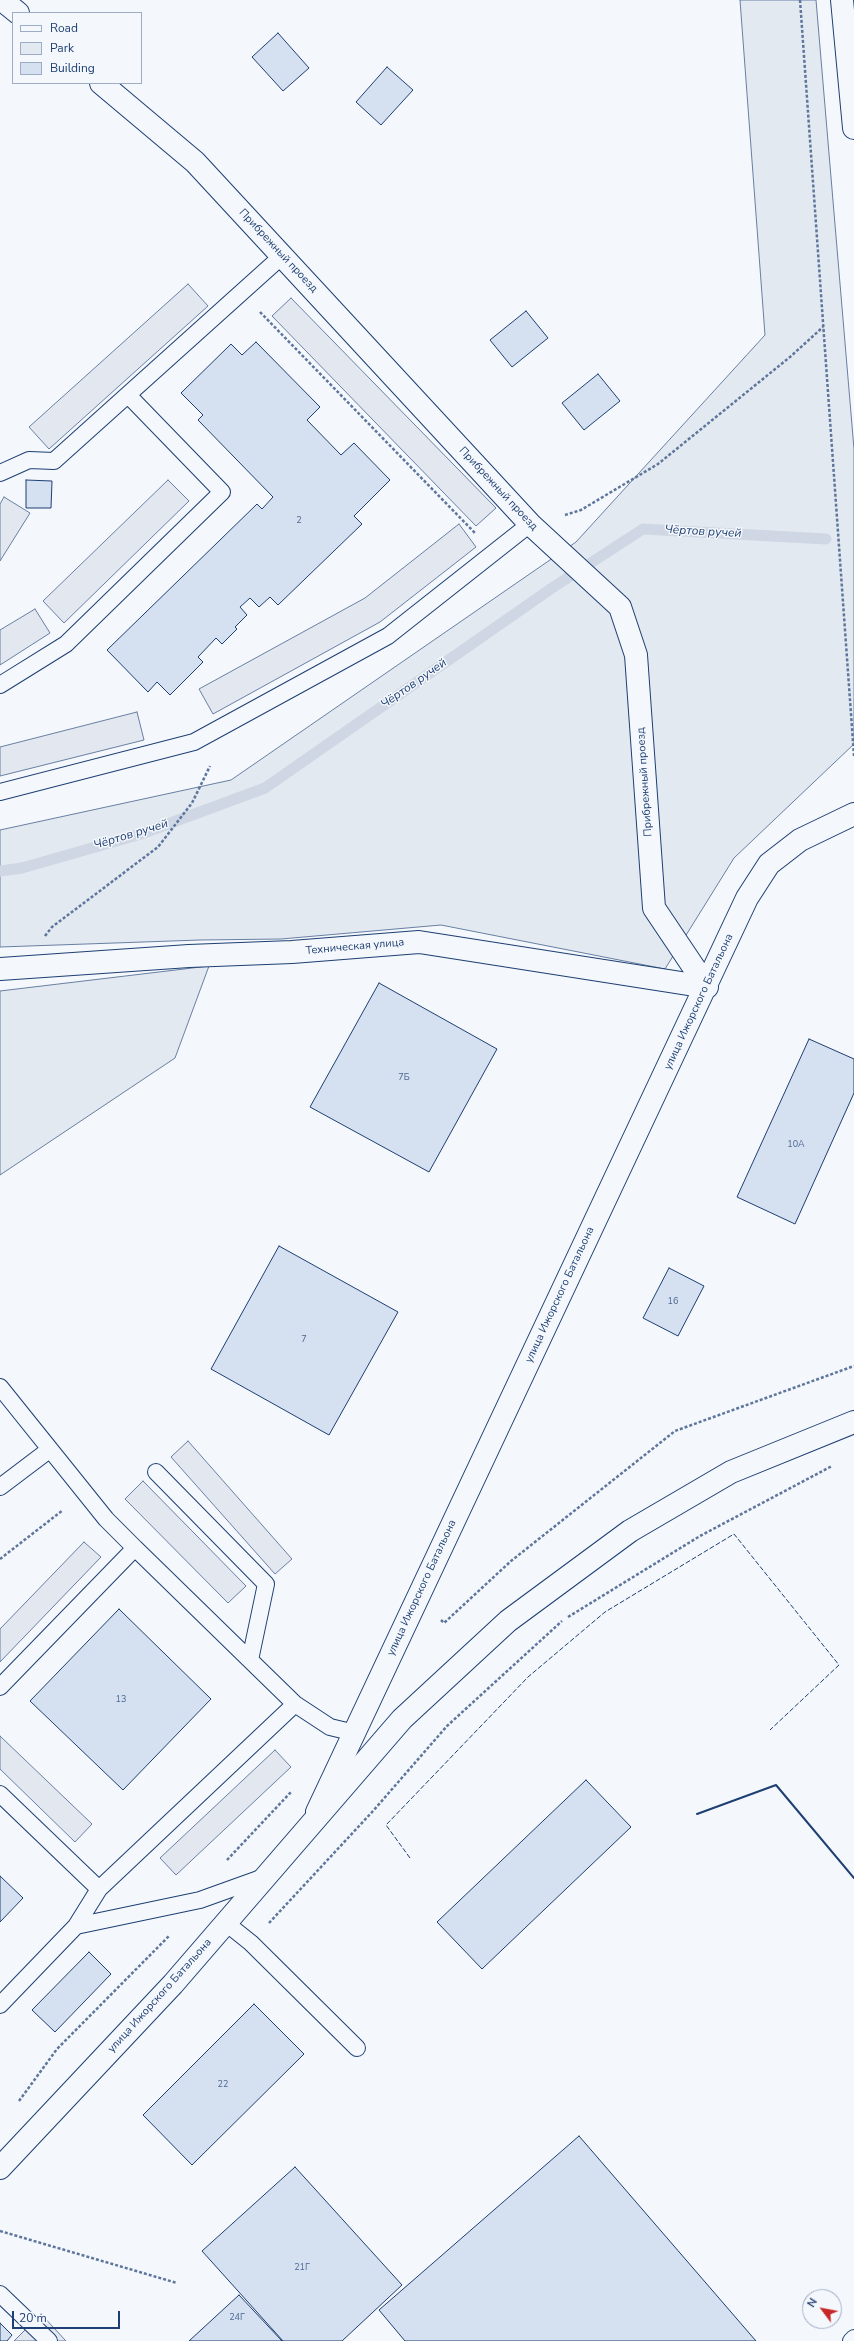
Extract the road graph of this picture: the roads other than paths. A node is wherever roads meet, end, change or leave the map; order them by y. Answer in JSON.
{"nodes":[{"id":1,"x":2,"y":0,"type":"edge"},
{"id":2,"x":842,"y":0,"type":"edge"},
{"id":3,"x":17,"y":12,"type":"edge"},
{"id":4,"x":102,"y":84,"type":"edge"},
{"id":5,"x":854,"y":128,"type":"edge"},
{"id":6,"x":282,"y":256,"type":"junction"},
{"id":7,"x":128,"y":395,"type":"junction"},
{"id":8,"x":0,"y":473,"type":"edge"},
{"id":9,"x":530,"y":524,"type":"junction"},
{"id":10,"x":0,"y":685,"type":"edge"},
{"id":11,"x":0,"y":792,"type":"edge"},
{"id":12,"x":854,"y":814,"type":"edge"},
{"id":13,"x":0,"y":969,"type":"edge"},
{"id":14,"x":706,"y":987,"type":"junction"},
{"id":15,"x":0,"y":1387,"type":"edge"},
{"id":16,"x":854,"y":1422,"type":"edge"},
{"id":17,"x":49,"y":1450,"type":"junction"},
{"id":18,"x":156,"y":1472,"type":"dead end"},
{"id":19,"x":0,"y":1487,"type":"edge"},
{"id":20,"x":135,"y":1548,"type":"junction"},
{"id":21,"x":250,"y":1660,"type":"junction"},
{"id":22,"x":0,"y":1687,"type":"edge"},
{"id":23,"x":296,"y":1704,"type":"junction"},
{"id":24,"x":355,"y":1733,"type":"junction"},
{"id":25,"x":0,"y":1794,"type":"edge"},
{"id":26,"x":314,"y":1819,"type":"junction"},
{"id":27,"x":264,"y":1877,"type":"junction"},
{"id":28,"x":98,"y":1889,"type":"junction"},
{"id":29,"x":226,"y":1923,"type":"junction"},
{"id":30,"x":76,"y":1926,"type":"junction"},
{"id":31,"x":0,"y":2005,"type":"edge"},
{"id":32,"x":357,"y":2048,"type":"dead end"},
{"id":33,"x":0,"y":2168,"type":"edge"},
{"id":34,"x":0,"y":2294,"type":"edge"},
{"id":35,"x":854,"y":2338,"type":"edge"},
{"id":36,"x":49,"y":2341,"type":"edge"},
{"id":37,"x":851,"y":2341,"type":"edge"}],
"edges":[{"from":1,"to":3,"type":"main road"},
{"from":2,"to":5,"type":"main road"},
{"from":4,"to":6,"type":"main road","name":"Прибрежный проезд"},
{"from":6,"to":7,"type":"lane"},
{"from":6,"to":9,"type":"main road","name":"Прибрежный проезд"},
{"from":7,"to":8,"type":"lane"},
{"from":7,"to":10,"type":"lane"},
{"from":9,"to":11,"type":"lane"},
{"from":9,"to":14,"type":"main road","name":"Прибрежный проезд"},
{"from":12,"to":14,"type":"main road","name":"улица Ижорского Батальона"},
{"from":13,"to":14,"type":"main road","name":"Техническая улица"},
{"from":14,"to":24,"type":"main road","name":"улица Ижорского Батальона"},
{"from":15,"to":17,"type":"lane"},
{"from":16,"to":26,"type":"main road","name":"улица Ижорского Батальона"},
{"from":17,"to":19,"type":"lane"},
{"from":17,"to":20,"type":"lane"},
{"from":18,"to":21,"type":"lane"},
{"from":20,"to":21,"type":"lane"},
{"from":20,"to":22,"type":"lane"},
{"from":21,"to":23,"type":"lane"},
{"from":23,"to":24,"type":"lane"},
{"from":23,"to":28,"type":"lane"},
{"from":24,"to":26,"type":"main road","name":"улица Ижорского Батальона"},
{"from":25,"to":28,"type":"lane"},
{"from":26,"to":27,"type":"main road","name":"улица Ижорского Батальона"},
{"from":27,"to":29,"type":"main road","name":"улица Ижорского Батальона"},
{"from":27,"to":30,"type":"lane"},
{"from":28,"to":30,"type":"lane"},
{"from":29,"to":32,"type":"lane"},
{"from":29,"to":33,"type":"main road","name":"улица Ижорского Батальона"},
{"from":30,"to":31,"type":"lane"},
{"from":34,"to":36,"type":"lane"},
{"from":35,"to":37,"type":"lane"}]}
